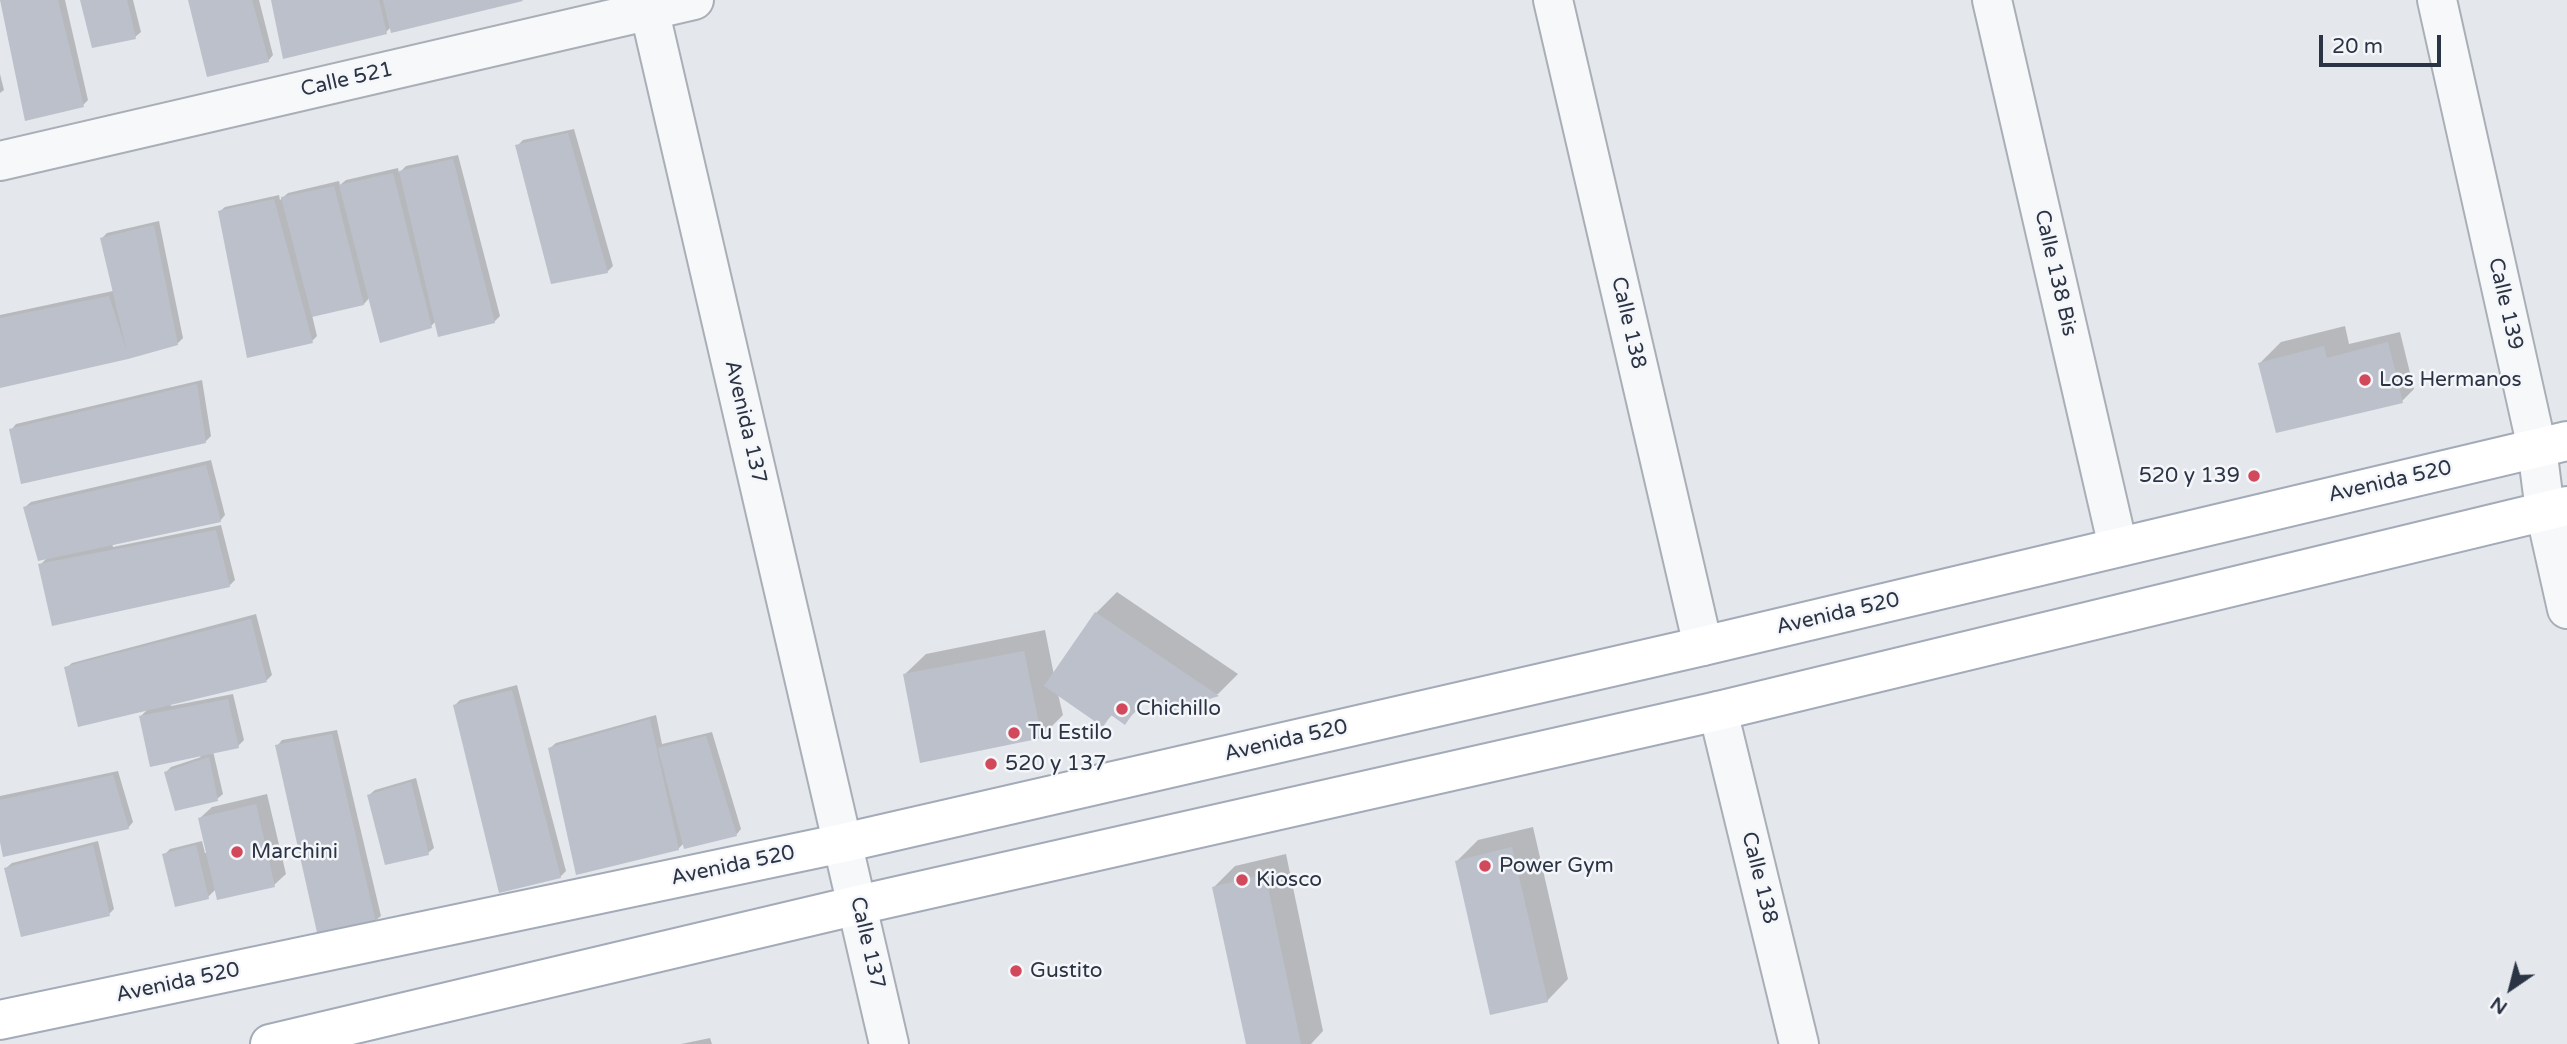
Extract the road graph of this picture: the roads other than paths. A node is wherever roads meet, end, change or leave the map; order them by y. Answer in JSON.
{"nodes":[{"id":1,"x":694,"y":0,"type":"edge"},
{"id":2,"x":1553,"y":0,"type":"edge"},
{"id":3,"x":1992,"y":0,"type":"edge"},
{"id":4,"x":2437,"y":0,"type":"edge"},
{"id":5,"x":648,"y":5,"type":"edge"},
{"id":6,"x":0,"y":161,"type":"edge"},
{"id":7,"x":2552,"y":444,"type":"edge"},
{"id":8,"x":2556,"y":509,"type":"edge"},
{"id":9,"x":2118,"y":547,"type":"junction"},
{"id":10,"x":2567,"y":609,"type":"edge"},
{"id":11,"x":1703,"y":646,"type":"junction"},
{"id":12,"x":1718,"y":711,"type":"junction"},
{"id":13,"x":843,"y":843,"type":"junction"},
{"id":14,"x":858,"y":905,"type":"junction"},
{"id":15,"x":0,"y":1020,"type":"edge"},
{"id":16,"x":270,"y":1044,"type":"edge"},
{"id":17,"x":890,"y":1044,"type":"edge"},
{"id":18,"x":1799,"y":1044,"type":"edge"}],
"edges":[{"from":1,"to":5,"type":"street","name":"Calle 521"},
{"from":2,"to":11,"type":"street","name":"Calle 138"},
{"from":3,"to":9,"type":"street","name":"Calle 138 Bis"},
{"from":4,"to":7,"type":"street","name":"Calle 139"},
{"from":5,"to":6,"type":"street","name":"Calle 521"},
{"from":5,"to":13,"type":"street","name":"Avenida 137"},
{"from":7,"to":8,"type":"street","name":"Calle 139"},
{"from":7,"to":9,"type":"main road","name":"Avenida 520"},
{"from":8,"to":10,"type":"street","name":"Calle 139"},
{"from":8,"to":12,"type":"main road"},
{"from":9,"to":11,"type":"main road","name":"Avenida 520"},
{"from":11,"to":13,"type":"main road","name":"Avenida 520"},
{"from":12,"to":14,"type":"main road"},
{"from":12,"to":18,"type":"street","name":"Calle 138"},
{"from":13,"to":14,"type":"street","name":"Calle 137"},
{"from":13,"to":15,"type":"main road","name":"Avenida 520"},
{"from":14,"to":16,"type":"main road"},
{"from":14,"to":17,"type":"street","name":"Calle 137"}]}
